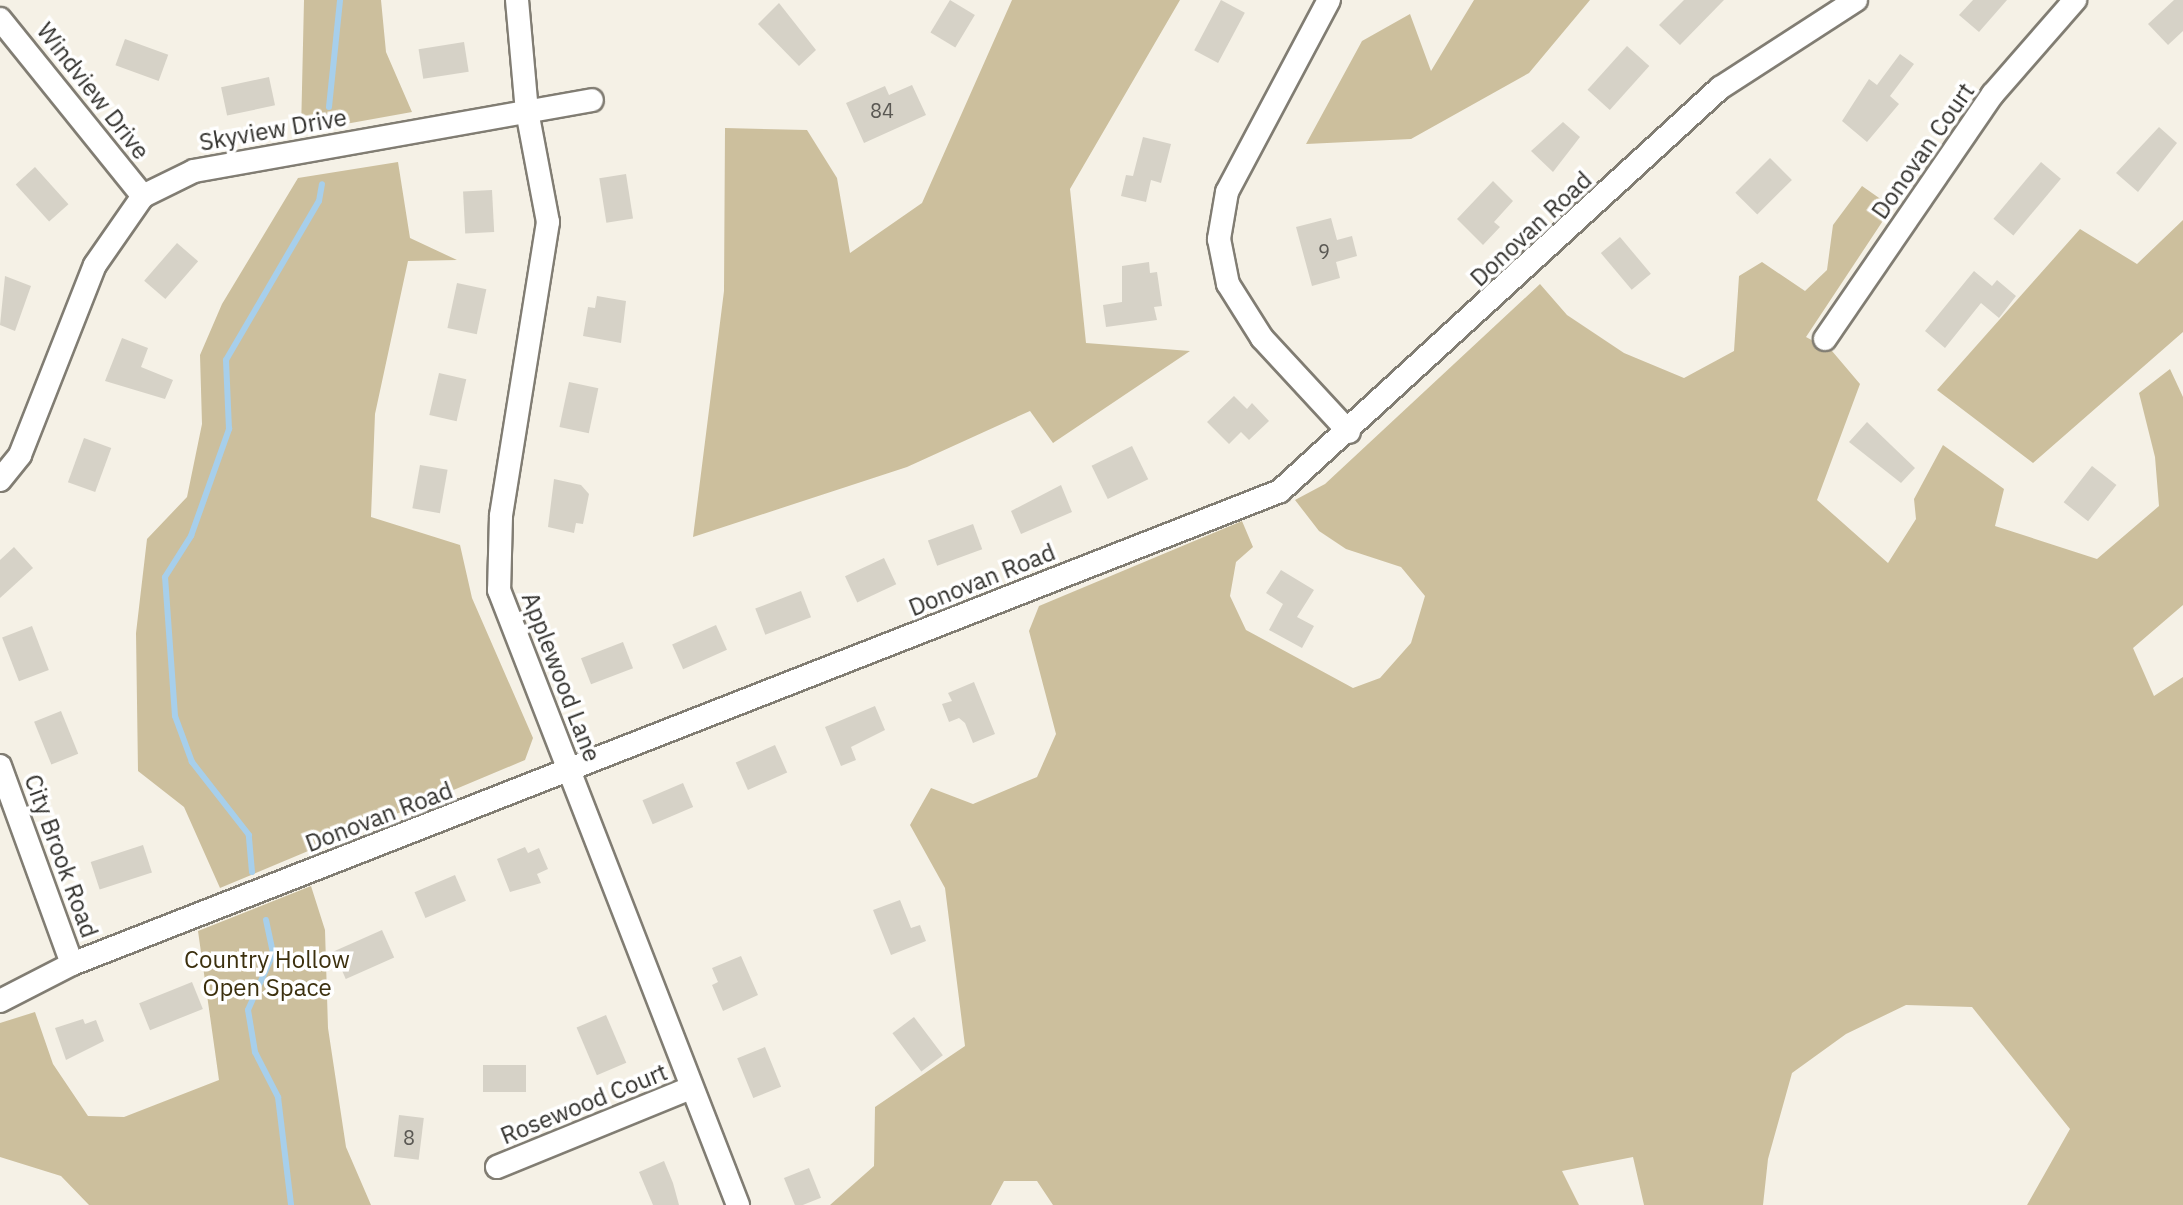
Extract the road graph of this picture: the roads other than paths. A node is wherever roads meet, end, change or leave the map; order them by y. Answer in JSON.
{"nodes":[{"id":1,"x":517,"y":0,"type":"edge"},
{"id":2,"x":1329,"y":0,"type":"edge"},
{"id":3,"x":1856,"y":0,"type":"edge"},
{"id":4,"x":2075,"y":0,"type":"edge"},
{"id":5,"x":0,"y":19,"type":"edge"},
{"id":6,"x":592,"y":100,"type":"dead end"},
{"id":7,"x":527,"y":111,"type":"junction"},
{"id":8,"x":143,"y":196,"type":"junction"},
{"id":9,"x":1825,"y":339,"type":"dead end"},
{"id":10,"x":1349,"y":432,"type":"junction"},
{"id":11,"x":0,"y":480,"type":"edge"},
{"id":12,"x":0,"y":766,"type":"edge"},
{"id":13,"x":570,"y":771,"type":"junction"},
{"id":14,"x":72,"y":964,"type":"junction"},
{"id":15,"x":0,"y":1001,"type":"edge"},
{"id":16,"x":691,"y":1088,"type":"junction"},
{"id":17,"x":497,"y":1167,"type":"dead end"},
{"id":18,"x":738,"y":1205,"type":"edge"}],
"edges":[{"from":1,"to":7,"type":"street","name":"Applewood Lane"},
{"from":2,"to":10,"type":"street"},
{"from":3,"to":10,"type":"street","name":"Donovan Road"},
{"from":4,"to":9,"type":"street","name":"Donovan Court"},
{"from":5,"to":8,"type":"street","name":"Windview Drive"},
{"from":6,"to":7,"type":"street","name":"Skyview Drive"},
{"from":7,"to":8,"type":"street","name":"Skyview Drive"},
{"from":7,"to":13,"type":"street","name":"Applewood Lane"},
{"from":8,"to":11,"type":"street","name":"Skyview Drive"},
{"from":10,"to":13,"type":"street","name":"Donovan Road"},
{"from":12,"to":14,"type":"street","name":"City Brook Road"},
{"from":13,"to":14,"type":"street","name":"Donovan Road"},
{"from":13,"to":16,"type":"street","name":"Applewood Lane"},
{"from":14,"to":15,"type":"street","name":"Donovan Road"},
{"from":16,"to":17,"type":"street","name":"Rosewood Court"},
{"from":16,"to":18,"type":"street","name":"Applewood Lane"}]}
